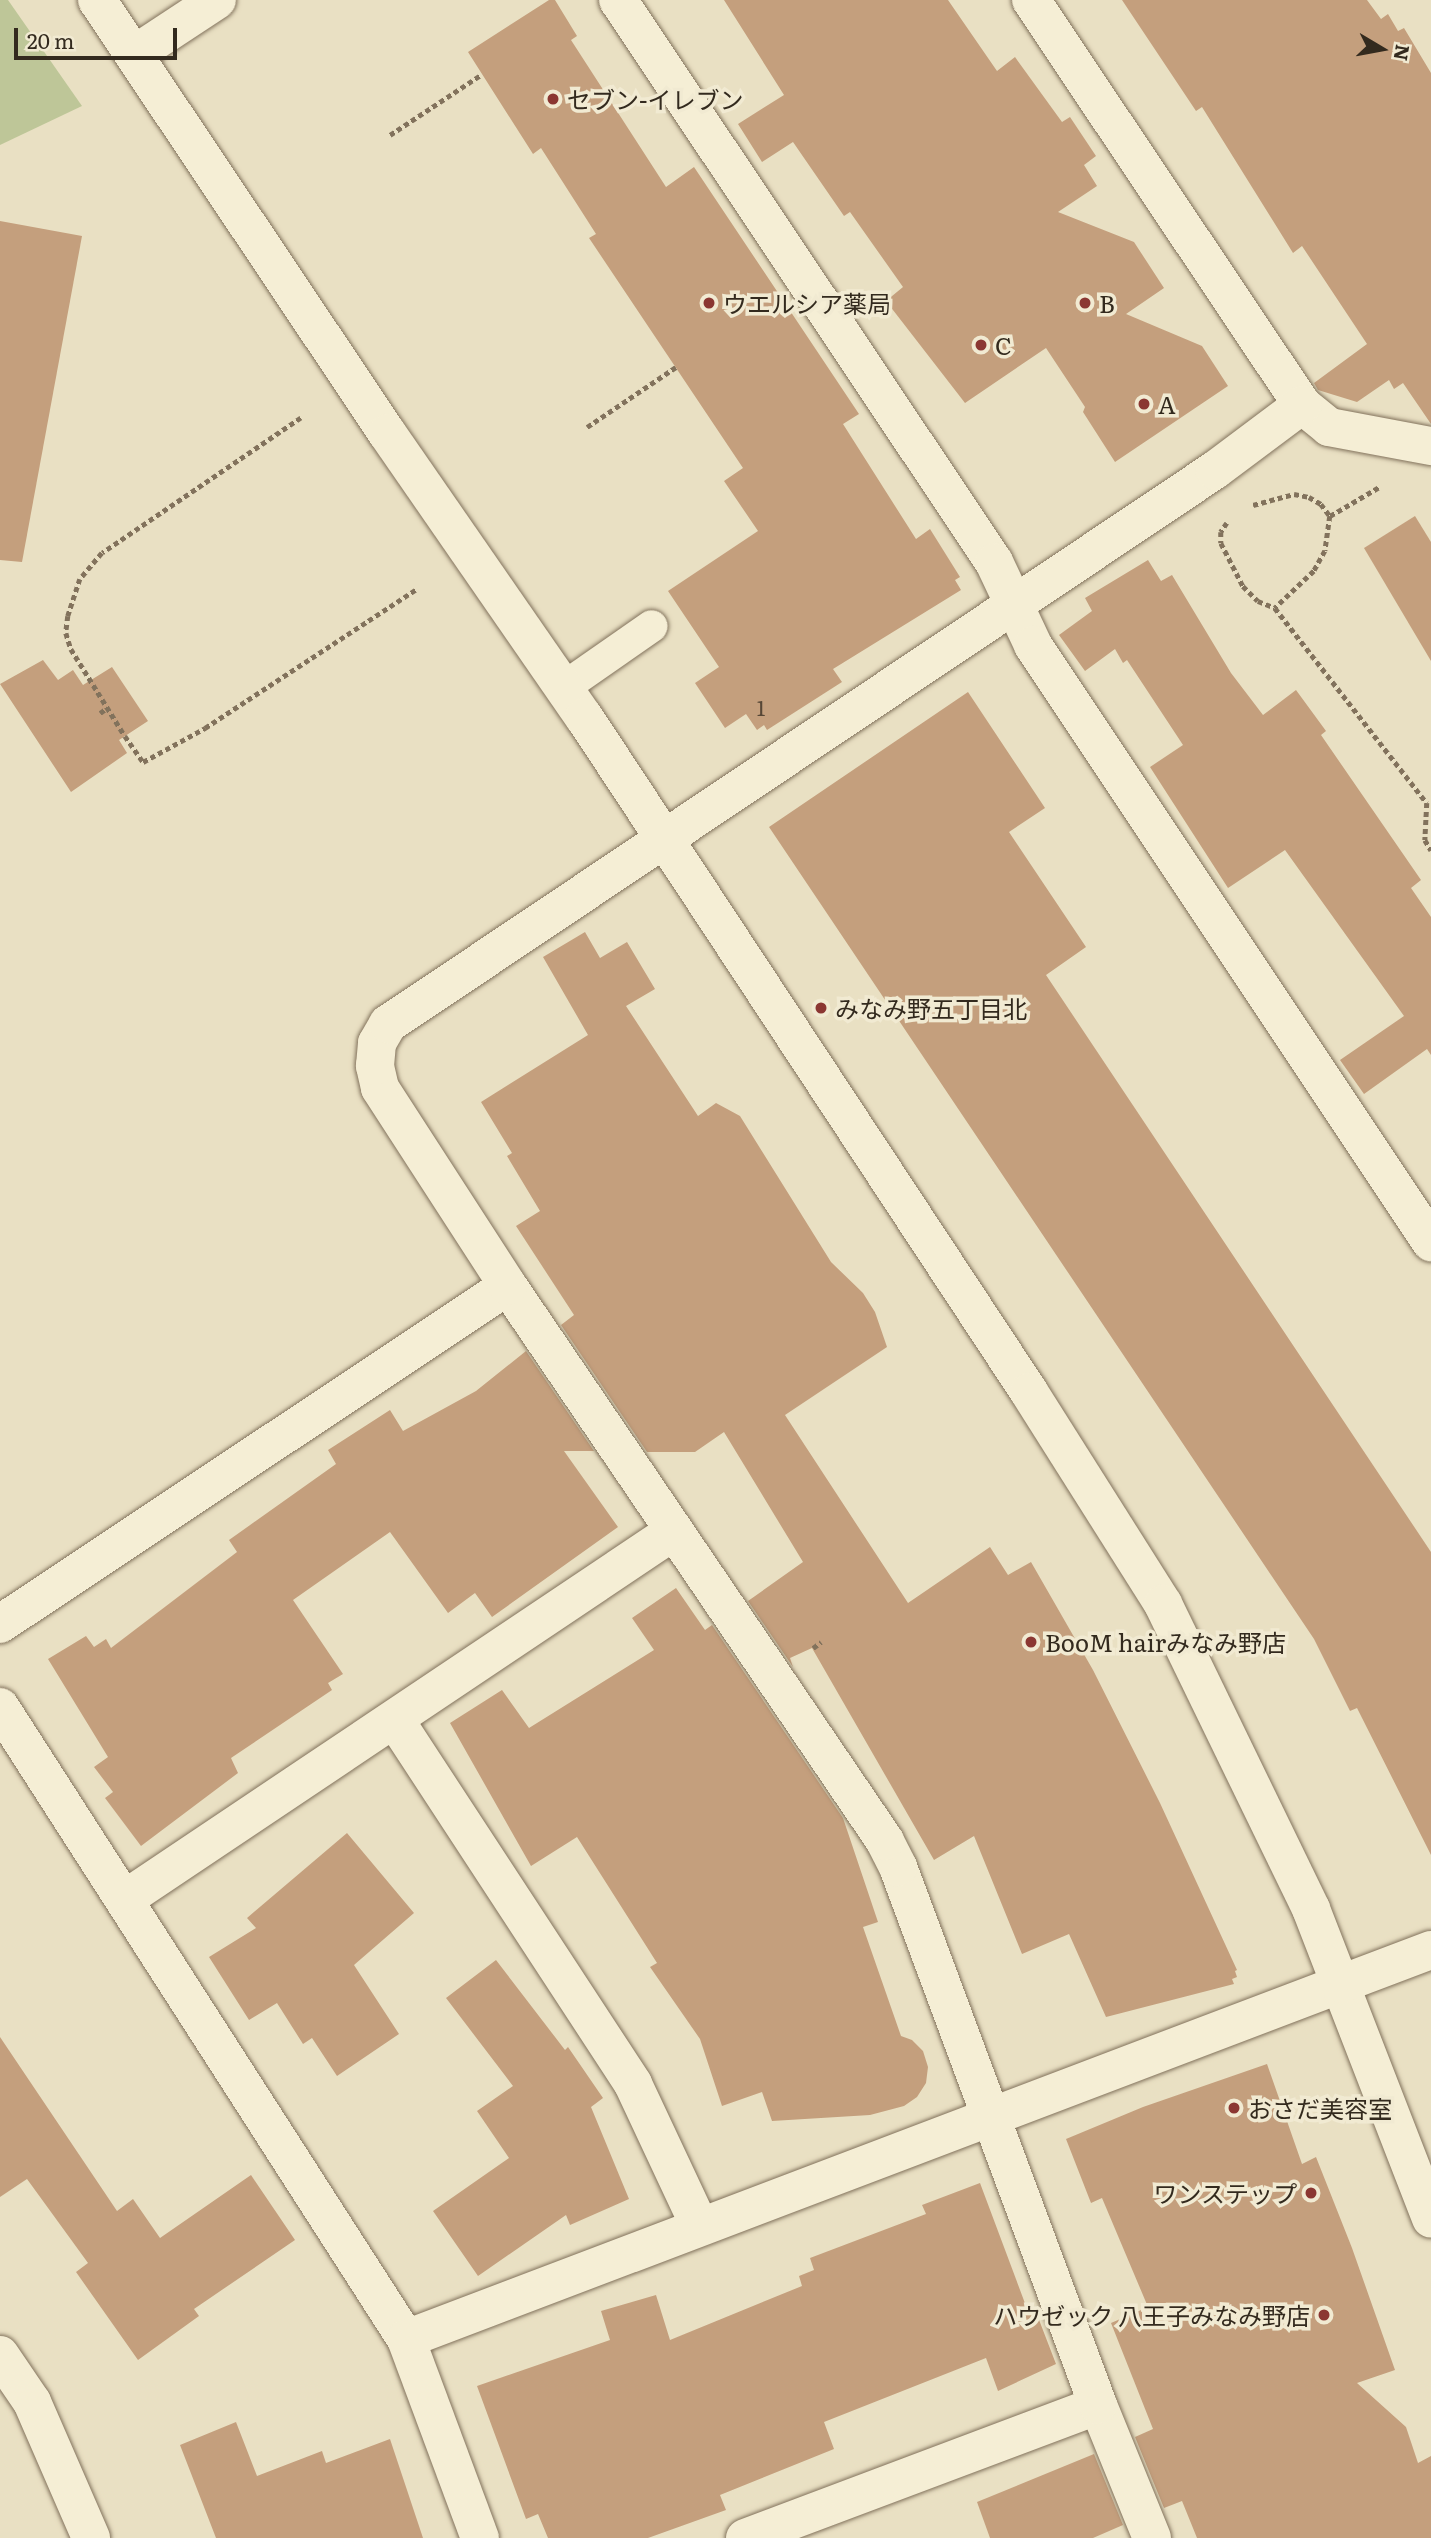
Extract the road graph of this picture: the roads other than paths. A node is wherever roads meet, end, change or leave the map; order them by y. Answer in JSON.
{"nodes":[{"id":1,"x":97,"y":0,"type":"edge"},
{"id":2,"x":217,"y":0,"type":"edge"},
{"id":3,"x":618,"y":0,"type":"edge"},
{"id":4,"x":1031,"y":0,"type":"edge"},
{"id":5,"x":135,"y":54,"type":"junction"},
{"id":6,"x":1302,"y":405,"type":"junction"},
{"id":7,"x":1431,"y":446,"type":"edge"},
{"id":8,"x":1012,"y":604,"type":"junction"},
{"id":9,"x":652,"y":626,"type":"dead end"},
{"id":10,"x":563,"y":688,"type":"junction"},
{"id":11,"x":663,"y":841,"type":"junction"},
{"id":12,"x":1431,"y":1242,"type":"edge"},
{"id":13,"x":508,"y":1286,"type":"junction"},
{"id":14,"x":674,"y":1531,"type":"junction"},
{"id":15,"x":0,"y":1624,"type":"edge"},
{"id":16,"x":0,"y":1707,"type":"edge"},
{"id":17,"x":395,"y":1720,"type":"junction"},
{"id":18,"x":125,"y":1899,"type":"junction"},
{"id":19,"x":1431,"y":1950,"type":"edge"},
{"id":20,"x":1341,"y":1984,"type":"junction"},
{"id":21,"x":990,"y":2115,"type":"junction"},
{"id":22,"x":1431,"y":2219,"type":"edge"},
{"id":23,"x":699,"y":2225,"type":"junction"},
{"id":24,"x":406,"y":2339,"type":"junction"},
{"id":25,"x":0,"y":2355,"type":"edge"},
{"id":26,"x":1098,"y":2405,"type":"junction"},
{"id":27,"x":798,"y":2529,"type":"edge"},
{"id":28,"x":91,"y":2538,"type":"edge"},
{"id":29,"x":480,"y":2538,"type":"edge"},
{"id":30,"x":745,"y":2538,"type":"edge"},
{"id":31,"x":1152,"y":2538,"type":"edge"}],
"edges":[{"from":1,"to":5,"type":"street"},
{"from":2,"to":5,"type":"street"},
{"from":3,"to":8,"type":"street"},
{"from":4,"to":6,"type":"street"},
{"from":5,"to":10,"type":"street"},
{"from":6,"to":7,"type":"street"},
{"from":6,"to":8,"type":"street"},
{"from":8,"to":11,"type":"street"},
{"from":8,"to":12,"type":"street"},
{"from":9,"to":10,"type":"lane"},
{"from":10,"to":11,"type":"street"},
{"from":11,"to":13,"type":"street"},
{"from":11,"to":20,"type":"street"},
{"from":13,"to":14,"type":"street"},
{"from":13,"to":15,"type":"street"},
{"from":14,"to":17,"type":"street"},
{"from":14,"to":21,"type":"street"},
{"from":16,"to":18,"type":"street"},
{"from":17,"to":18,"type":"street"},
{"from":17,"to":23,"type":"street"},
{"from":18,"to":24,"type":"street"},
{"from":19,"to":20,"type":"street"},
{"from":20,"to":21,"type":"street"},
{"from":20,"to":22,"type":"street"},
{"from":21,"to":23,"type":"street"},
{"from":21,"to":26,"type":"street"},
{"from":23,"to":24,"type":"street"},
{"from":24,"to":29,"type":"street"},
{"from":25,"to":28,"type":"street"},
{"from":26,"to":27,"type":"street"},
{"from":26,"to":31,"type":"street"},
{"from":27,"to":30,"type":"street"}]}
